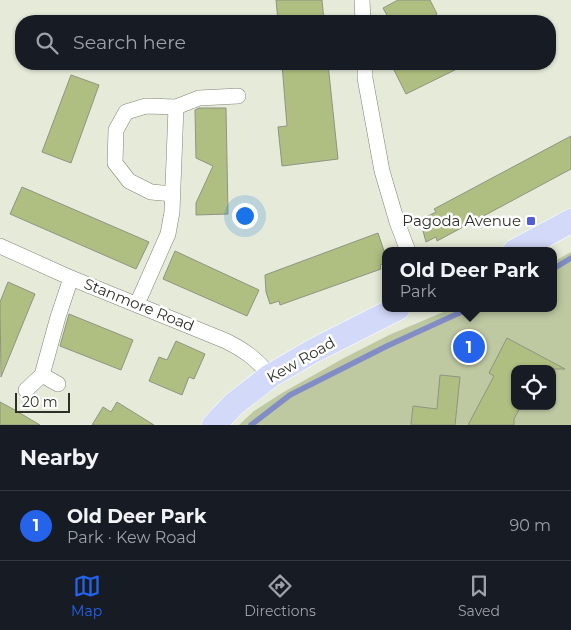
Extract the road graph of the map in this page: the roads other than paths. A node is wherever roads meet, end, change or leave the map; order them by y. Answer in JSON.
{"nodes":[{"id":1,"x":362,"y":0,"type":"edge"},
{"id":2,"x":363,"y":15,"type":"edge"},
{"id":3,"x":365,"y":70,"type":"edge"},
{"id":4,"x":238,"y":96,"type":"dead end"},
{"id":5,"x":176,"y":106,"type":"junction"},
{"id":6,"x":173,"y":194,"type":"junction"},
{"id":7,"x":571,"y":221,"type":"edge"},
{"id":8,"x":0,"y":246,"type":"edge"},
{"id":9,"x":406,"y":247,"type":"edge"},
{"id":10,"x":522,"y":247,"type":"edge"},
{"id":11,"x":71,"y":278,"type":"junction"},
{"id":12,"x":137,"y":304,"type":"junction"},
{"id":13,"x":390,"y":312,"type":"edge"},
{"id":14,"x":42,"y":375,"type":"junction"},
{"id":15,"x":270,"y":376,"type":"junction"},
{"id":16,"x":58,"y":384,"type":"dead end"},
{"id":17,"x":26,"y":390,"type":"dead end"},
{"id":18,"x":214,"y":425,"type":"edge"}],
"edges":[{"from":1,"to":2,"type":"street"},
{"from":3,"to":9,"type":"street"},
{"from":4,"to":5,"type":"street"},
{"from":5,"to":6,"type":"street"},
{"from":5,"to":6,"type":"street"},
{"from":6,"to":12,"type":"street"},
{"from":7,"to":10,"type":"main road"},
{"from":8,"to":11,"type":"street","name":"Stanmore Road"},
{"from":11,"to":12,"type":"street","name":"Stanmore Road"},
{"from":11,"to":14,"type":"street"},
{"from":12,"to":15,"type":"street","name":"Stanmore Road"},
{"from":13,"to":15,"type":"main road","name":"Kew Road"},
{"from":14,"to":16,"type":"street"},
{"from":14,"to":17,"type":"street"},
{"from":15,"to":18,"type":"main road","name":"Kew Road"}]}
